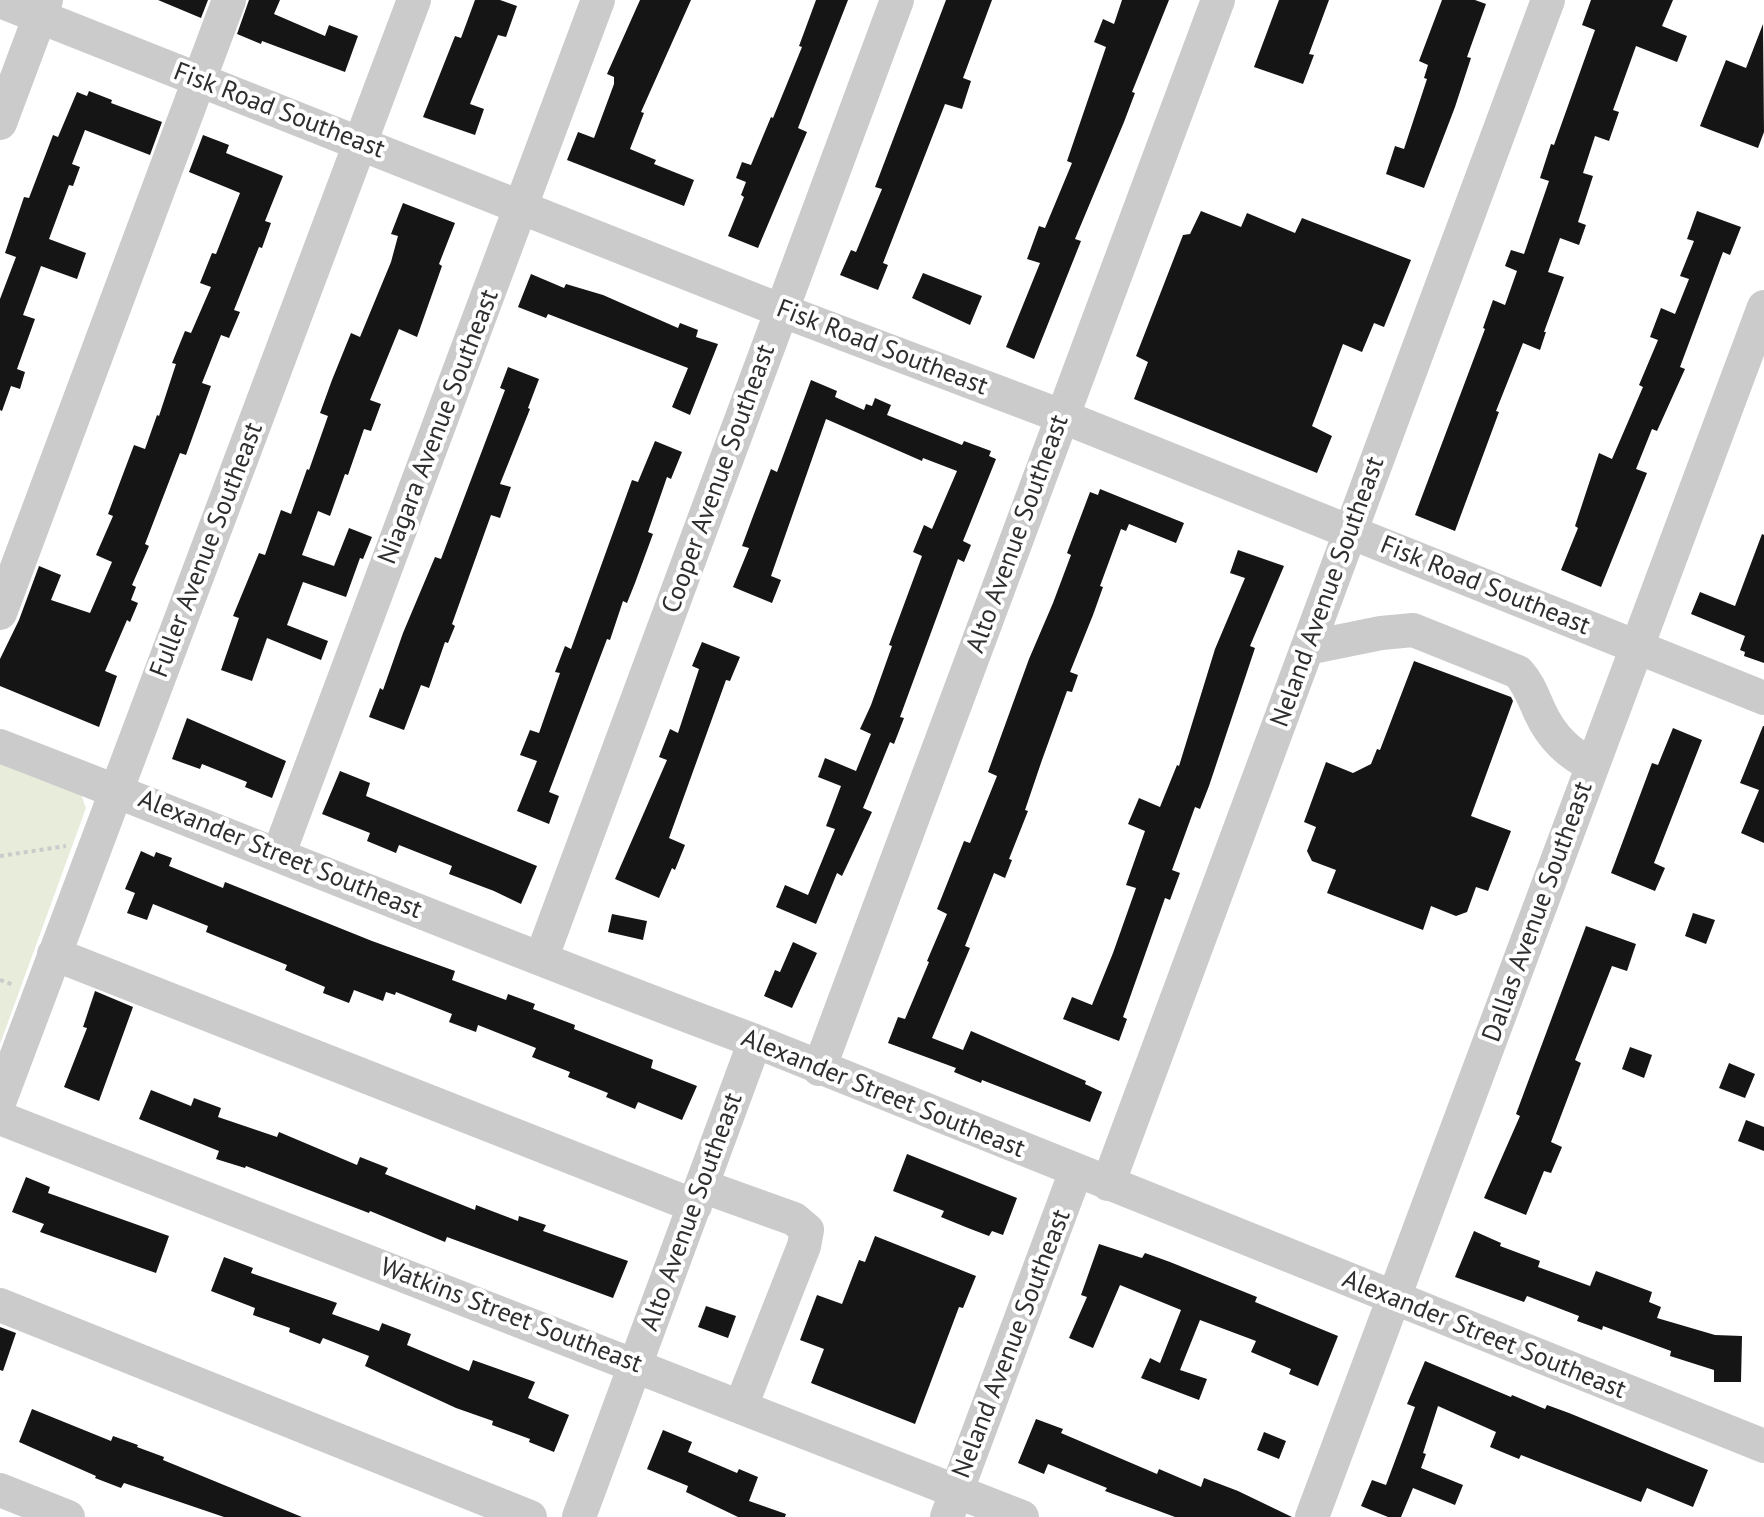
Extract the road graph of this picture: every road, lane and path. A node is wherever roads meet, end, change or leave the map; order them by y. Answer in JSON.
{"nodes":[{"id":1,"x":229,"y":0,"type":"edge"},
{"id":2,"x":414,"y":0,"type":"edge"},
{"id":3,"x":598,"y":0,"type":"edge"},
{"id":4,"x":897,"y":0,"type":"edge"},
{"id":5,"x":1218,"y":0,"type":"edge"},
{"id":6,"x":1548,"y":0,"type":"edge"},
{"id":7,"x":0,"y":1,"type":"edge"},
{"id":8,"x":43,"y":9,"type":"edge"},
{"id":9,"x":198,"y":80,"type":"junction"},
{"id":10,"x":0,"y":123,"type":"edge"},
{"id":11,"x":359,"y":142,"type":"junction"},
{"id":12,"x":521,"y":206,"type":"junction"},
{"id":13,"x":1764,"y":307,"type":"edge"},
{"id":14,"x":782,"y":310,"type":"junction"},
{"id":15,"x":1061,"y":416,"type":"junction"},
{"id":16,"x":1350,"y":532,"type":"junction"},
{"id":17,"x":0,"y":613,"type":"edge"},
{"id":18,"x":1636,"y":647,"type":"junction"},
{"id":19,"x":1307,"y":648,"type":"junction"},
{"id":20,"x":1764,"y":698,"type":"edge"},
{"id":21,"x":0,"y":746,"type":"edge"},
{"id":22,"x":1593,"y":765,"type":"junction"},
{"id":23,"x":117,"y":791,"type":"junction"},
{"id":24,"x":66,"y":846,"type":"dead end"},
{"id":25,"x":279,"y":853,"type":"junction"},
{"id":26,"x":0,"y":856,"type":"edge"},
{"id":27,"x":54,"y":954,"type":"junction"},
{"id":28,"x":541,"y":959,"type":"junction"},
{"id":29,"x":0,"y":980,"type":"edge"},
{"id":30,"x":14,"y":985,"type":"dead end"},
{"id":31,"x":755,"y":1041,"type":"junction"},
{"id":32,"x":8,"y":1056,"type":"edge"},
{"id":33,"x":819,"y":1069,"type":"junction"},
{"id":34,"x":0,"y":1100,"type":"edge"},
{"id":35,"x":0,"y":1118,"type":"edge"},
{"id":36,"x":1076,"y":1171,"type":"junction"},
{"id":37,"x":1108,"y":1184,"type":"junction"},
{"id":38,"x":698,"y":1196,"type":"junction"},
{"id":39,"x":1394,"y":1299,"type":"junction"},
{"id":40,"x":0,"y":1305,"type":"edge"},
{"id":41,"x":636,"y":1364,"type":"junction"},
{"id":42,"x":741,"y":1406,"type":"junction"},
{"id":43,"x":1764,"y":1446,"type":"edge"},
{"id":44,"x":0,"y":1490,"type":"edge"},
{"id":45,"x":952,"y":1504,"type":"edge"},
{"id":46,"x":68,"y":1517,"type":"edge"},
{"id":47,"x":530,"y":1517,"type":"edge"},
{"id":48,"x":579,"y":1517,"type":"edge"},
{"id":49,"x":1022,"y":1517,"type":"edge"},
{"id":50,"x":1312,"y":1517,"type":"edge"}],
"edges":[{"from":1,"to":9,"type":"street"},
{"from":2,"to":11,"type":"street","name":"Fuller Avenue Southeast"},
{"from":3,"to":12,"type":"street","name":"Niagara Avenue Southeast"},
{"from":4,"to":14,"type":"street","name":"Cooper Avenue Southeast"},
{"from":5,"to":15,"type":"street","name":"Alto Avenue Southeast"},
{"from":6,"to":16,"type":"street","name":"Neland Avenue Southeast"},
{"from":7,"to":8,"type":"street","name":"Fisk Road Southeast"},
{"from":8,"to":9,"type":"street","name":"Fisk Road Southeast"},
{"from":8,"to":10,"type":"street"},
{"from":9,"to":11,"type":"street","name":"Fisk Road Southeast"},
{"from":9,"to":17,"type":"street"},
{"from":11,"to":12,"type":"street","name":"Fisk Road Southeast"},
{"from":11,"to":23,"type":"street","name":"Fuller Avenue Southeast"},
{"from":12,"to":14,"type":"street","name":"Fisk Road Southeast"},
{"from":12,"to":25,"type":"street","name":"Niagara Avenue Southeast"},
{"from":13,"to":18,"type":"street","name":"Dallas Avenue Southeast"},
{"from":14,"to":15,"type":"street","name":"Fisk Road Southeast"},
{"from":14,"to":28,"type":"street","name":"Cooper Avenue Southeast"},
{"from":15,"to":16,"type":"street","name":"Fisk Road Southeast"},
{"from":15,"to":33,"type":"street","name":"Alto Avenue Southeast"},
{"from":16,"to":18,"type":"street","name":"Fisk Road Southeast"},
{"from":16,"to":19,"type":"street","name":"Neland Avenue Southeast"},
{"from":18,"to":20,"type":"street","name":"Fisk Road Southeast"},
{"from":18,"to":22,"type":"street","name":"Dallas Avenue Southeast"},
{"from":19,"to":22,"type":"street"},
{"from":19,"to":37,"type":"street","name":"Neland Avenue Southeast"},
{"from":21,"to":23,"type":"street","name":"Alexander Street Southeast"},
{"from":22,"to":39,"type":"street","name":"Dallas Avenue Southeast"},
{"from":23,"to":25,"type":"street","name":"Alexander Street Southeast"},
{"from":23,"to":27,"type":"street","name":"Fuller Avenue Southeast"},
{"from":24,"to":26,"type":"path"},
{"from":25,"to":28,"type":"street","name":"Alexander Street Southeast"},
{"from":27,"to":32,"type":"street","name":"Fuller Avenue Southeast"},
{"from":27,"to":38,"type":"street"},
{"from":28,"to":31,"type":"street","name":"Alexander Street Southeast"},
{"from":29,"to":30,"type":"path"},
{"from":31,"to":33,"type":"street","name":"Alexander Street Southeast"},
{"from":31,"to":38,"type":"street","name":"Alto Avenue Southeast"},
{"from":32,"to":34,"type":"street","name":"Fuller Avenue Southeast"},
{"from":33,"to":36,"type":"street","name":"Alexander Street Southeast"},
{"from":35,"to":41,"type":"street","name":"Watkins Street Southeast"},
{"from":36,"to":37,"type":"street","name":"Alexander Street Southeast"},
{"from":36,"to":45,"type":"street","name":"Neland Avenue Southeast"},
{"from":37,"to":39,"type":"street","name":"Alexander Street Southeast"},
{"from":38,"to":41,"type":"street","name":"Alto Avenue Southeast"},
{"from":38,"to":42,"type":"street"},
{"from":39,"to":43,"type":"street","name":"Alexander Street Southeast"},
{"from":39,"to":50,"type":"street","name":"Dallas Avenue Southeast"},
{"from":40,"to":47,"type":"street"},
{"from":41,"to":42,"type":"street","name":"Watkins Street Southeast"},
{"from":41,"to":48,"type":"street","name":"Alto Avenue Southeast"},
{"from":42,"to":45,"type":"street","name":"Watkins Street Southeast"},
{"from":44,"to":46,"type":"street"},
{"from":45,"to":49,"type":"street","name":"Watkins Street Southeast"}]}
